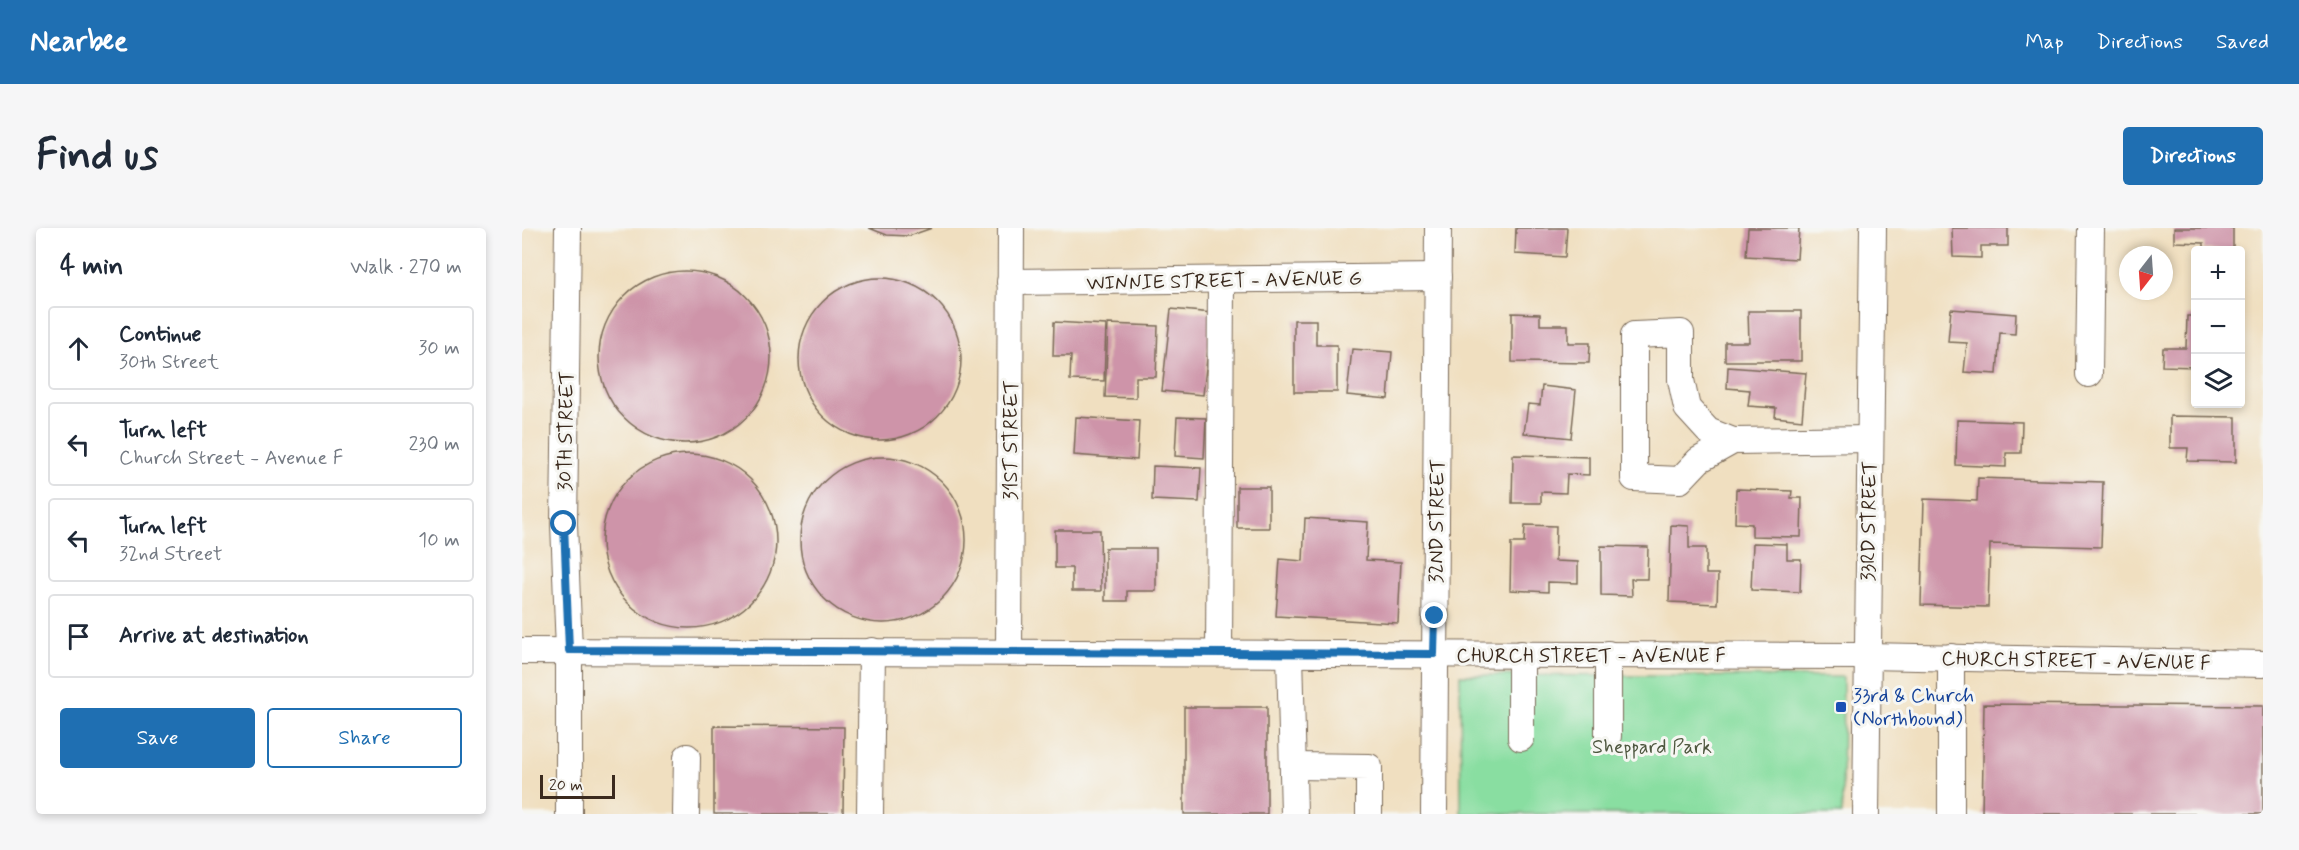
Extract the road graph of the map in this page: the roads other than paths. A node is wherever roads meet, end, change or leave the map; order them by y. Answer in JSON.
{"nodes":[{"id":1,"x":568,"y":228,"type":"edge"},
{"id":2,"x":1011,"y":228,"type":"edge"},
{"id":3,"x":1438,"y":228,"type":"edge"},
{"id":4,"x":1873,"y":228,"type":"edge"},
{"id":5,"x":2091,"y":228,"type":"edge"},
{"id":6,"x":1438,"y":277,"type":"junction"},
{"id":7,"x":1221,"y":280,"type":"junction"},
{"id":8,"x":1011,"y":282,"type":"junction"},
{"id":9,"x":2089,"y":374,"type":"dead end"},
{"id":10,"x":1869,"y":440,"type":"junction"},
{"id":11,"x":1733,"y":441,"type":"junction"},
{"id":12,"x":569,"y":650,"type":"junction"},
{"id":13,"x":522,"y":651,"type":"edge"},
{"id":14,"x":872,"y":651,"type":"junction"},
{"id":15,"x":1009,"y":652,"type":"junction"},
{"id":16,"x":1219,"y":653,"type":"junction"},
{"id":17,"x":1290,"y":653,"type":"junction"},
{"id":18,"x":1434,"y":654,"type":"junction"},
{"id":19,"x":1521,"y":654,"type":"junction"},
{"id":20,"x":1608,"y":654,"type":"junction"},
{"id":21,"x":1867,"y":656,"type":"junction"},
{"id":22,"x":1952,"y":657,"type":"junction"},
{"id":23,"x":2263,"y":664,"type":"edge"},
{"id":24,"x":1608,"y":736,"type":"dead end"},
{"id":25,"x":1521,"y":738,"type":"dead end"},
{"id":26,"x":687,"y":757,"type":"dead end"},
{"id":27,"x":1294,"y":766,"type":"junction"},
{"id":28,"x":569,"y":814,"type":"edge"},
{"id":29,"x":686,"y":814,"type":"edge"},
{"id":30,"x":870,"y":814,"type":"edge"},
{"id":31,"x":1294,"y":814,"type":"edge"},
{"id":32,"x":1369,"y":814,"type":"edge"},
{"id":33,"x":1434,"y":814,"type":"edge"},
{"id":34,"x":1866,"y":814,"type":"edge"},
{"id":35,"x":1951,"y":814,"type":"edge"}],
"edges":[{"from":1,"to":12,"type":"street","name":"30TH STREET"},
{"from":2,"to":8,"type":"street","name":"31ST STREET"},
{"from":3,"to":6,"type":"street","name":"32ND STREET"},
{"from":4,"to":10,"type":"street","name":"33RD STREET"},
{"from":5,"to":9,"type":"street"},
{"from":6,"to":7,"type":"street","name":"WINNIE STREET - AVENUE G"},
{"from":6,"to":18,"type":"street","name":"32ND STREET"},
{"from":7,"to":8,"type":"street","name":"WINNIE STREET - AVENUE G"},
{"from":7,"to":16,"type":"street"},
{"from":8,"to":15,"type":"street","name":"31ST STREET"},
{"from":10,"to":11,"type":"street"},
{"from":10,"to":21,"type":"street","name":"33RD STREET"},
{"from":11,"to":11,"type":"street"},
{"from":12,"to":13,"type":"street","name":"CHURCH STREET - AVENUE F"},
{"from":12,"to":14,"type":"street","name":"CHURCH STREET - AVENUE F"},
{"from":12,"to":28,"type":"street","name":"30TH STREET"},
{"from":14,"to":15,"type":"street","name":"CHURCH STREET - AVENUE F"},
{"from":14,"to":30,"type":"street"},
{"from":15,"to":16,"type":"street","name":"CHURCH STREET - AVENUE F"},
{"from":16,"to":17,"type":"street","name":"CHURCH STREET - AVENUE F"},
{"from":17,"to":18,"type":"street","name":"CHURCH STREET - AVENUE F"},
{"from":17,"to":27,"type":"street"},
{"from":18,"to":19,"type":"street","name":"CHURCH STREET - AVENUE F"},
{"from":18,"to":33,"type":"street","name":"32ND STREET"},
{"from":19,"to":20,"type":"street","name":"CHURCH STREET - AVENUE F"},
{"from":19,"to":25,"type":"street"},
{"from":20,"to":21,"type":"street","name":"CHURCH STREET - AVENUE F"},
{"from":20,"to":24,"type":"street"},
{"from":21,"to":22,"type":"street","name":"CHURCH STREET - AVENUE F"},
{"from":21,"to":34,"type":"street","name":"33RD STREET"},
{"from":22,"to":23,"type":"street","name":"CHURCH STREET - AVENUE F"},
{"from":22,"to":35,"type":"street"},
{"from":26,"to":29,"type":"street"},
{"from":27,"to":31,"type":"street"},
{"from":27,"to":32,"type":"street"}]}
